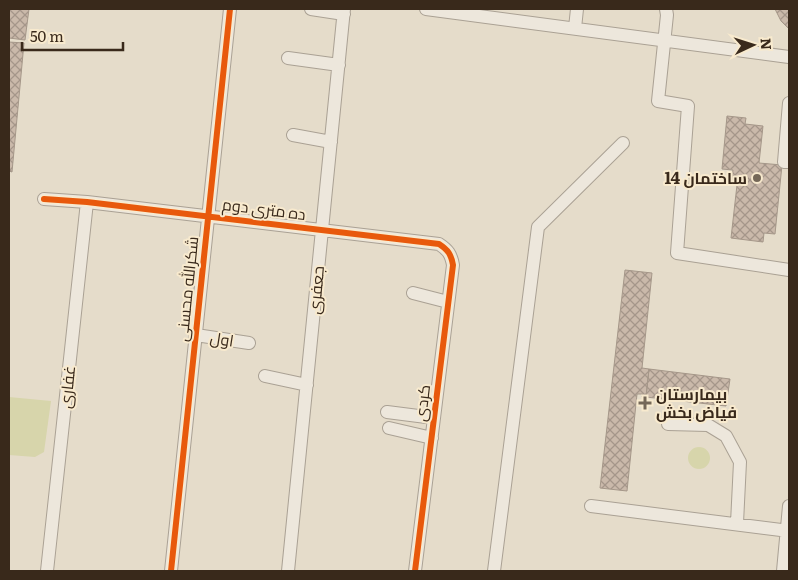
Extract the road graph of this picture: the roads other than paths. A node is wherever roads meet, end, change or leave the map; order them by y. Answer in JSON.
{"nodes":[{"id":1,"x":230,"y":9,"type":"edge"},
{"id":2,"x":311,"y":9,"type":"edge"},
{"id":3,"x":426,"y":9,"type":"edge"},
{"id":4,"x":577,"y":9,"type":"edge"},
{"id":5,"x":666,"y":9,"type":"edge"},
{"id":6,"x":344,"y":11,"type":"edge"},
{"id":7,"x":575,"y":28,"type":"junction"},
{"id":8,"x":664,"y":40,"type":"junction"},
{"id":9,"x":789,"y":57,"type":"edge"},
{"id":10,"x":288,"y":58,"type":"dead end"},
{"id":11,"x":339,"y":65,"type":"junction"},
{"id":12,"x":789,"y":103,"type":"edge"},
{"id":13,"x":293,"y":135,"type":"dead end"},
{"id":14,"x":331,"y":142,"type":"junction"},
{"id":15,"x":623,"y":143,"type":"dead end"},
{"id":16,"x":789,"y":162,"type":"edge"},
{"id":17,"x":44,"y":199,"type":"dead end"},
{"id":18,"x":87,"y":202,"type":"junction"},
{"id":19,"x":208,"y":216,"type":"junction"},
{"id":20,"x":322,"y":230,"type":"junction"},
{"id":21,"x":439,"y":244,"type":"joint"},
{"id":22,"x":789,"y":270,"type":"edge"},
{"id":23,"x":413,"y":293,"type":"dead end"},
{"id":24,"x":448,"y":302,"type":"junction"},
{"id":25,"x":196,"y":334,"type":"junction"},
{"id":26,"x":248,"y":343,"type":"dead end"},
{"id":27,"x":265,"y":376,"type":"dead end"},
{"id":28,"x":306,"y":385,"type":"junction"},
{"id":29,"x":387,"y":412,"type":"dead end"},
{"id":30,"x":434,"y":418,"type":"junction"},
{"id":31,"x":668,"y":424,"type":"dead end"},
{"id":32,"x":389,"y":428,"type":"dead end"},
{"id":33,"x":432,"y":438,"type":"junction"},
{"id":34,"x":591,"y":506,"type":"dead end"},
{"id":35,"x":789,"y":506,"type":"edge"},
{"id":36,"x":736,"y":523,"type":"junction"},
{"id":37,"x":788,"y":531,"type":"edge"},
{"id":38,"x":47,"y":571,"type":"edge"},
{"id":39,"x":172,"y":571,"type":"edge"},
{"id":40,"x":288,"y":571,"type":"edge"},
{"id":41,"x":415,"y":571,"type":"edge"},
{"id":42,"x":494,"y":571,"type":"edge"},
{"id":43,"x":783,"y":571,"type":"edge"}],
"edges":[{"from":1,"to":19,"type":"street","name":"شکرالله محسنی"},
{"from":2,"to":6,"type":"street"},
{"from":3,"to":7,"type":"street"},
{"from":4,"to":7,"type":"street"},
{"from":5,"to":8,"type":"street"},
{"from":6,"to":11,"type":"street","name":"جعفری"},
{"from":7,"to":8,"type":"street"},
{"from":8,"to":9,"type":"street"},
{"from":8,"to":22,"type":"street"},
{"from":10,"to":11,"type":"street"},
{"from":11,"to":14,"type":"street","name":"جعفری"},
{"from":12,"to":16,"type":"street"},
{"from":13,"to":14,"type":"street"},
{"from":14,"to":20,"type":"street","name":"جعفری"},
{"from":15,"to":42,"type":"street"},
{"from":17,"to":18,"type":"street","name":"ده متری دوم"},
{"from":18,"to":19,"type":"street","name":"ده متری دوم"},
{"from":18,"to":38,"type":"street","name":"غفاری"},
{"from":19,"to":20,"type":"street","name":"ده متری دوم"},
{"from":19,"to":25,"type":"street","name":"شکرالله محسنی"},
{"from":20,"to":21,"type":"street","name":"ده متری دوم"},
{"from":20,"to":28,"type":"street","name":"جعفری"},
{"from":21,"to":24,"type":"street","name":"کردی"},
{"from":23,"to":24,"type":"street"},
{"from":24,"to":30,"type":"street","name":"کردی"},
{"from":25,"to":26,"type":"street","name":"اول"},
{"from":25,"to":39,"type":"street","name":"شکرالله محسنی"},
{"from":27,"to":28,"type":"street"},
{"from":28,"to":40,"type":"street","name":"جعفری"},
{"from":29,"to":30,"type":"street"},
{"from":30,"to":33,"type":"street","name":"کردی"},
{"from":31,"to":36,"type":"street"},
{"from":32,"to":33,"type":"street"},
{"from":33,"to":41,"type":"street","name":"کردی"},
{"from":34,"to":36,"type":"street"},
{"from":35,"to":37,"type":"street"},
{"from":36,"to":37,"type":"street"},
{"from":37,"to":43,"type":"street"}]}
